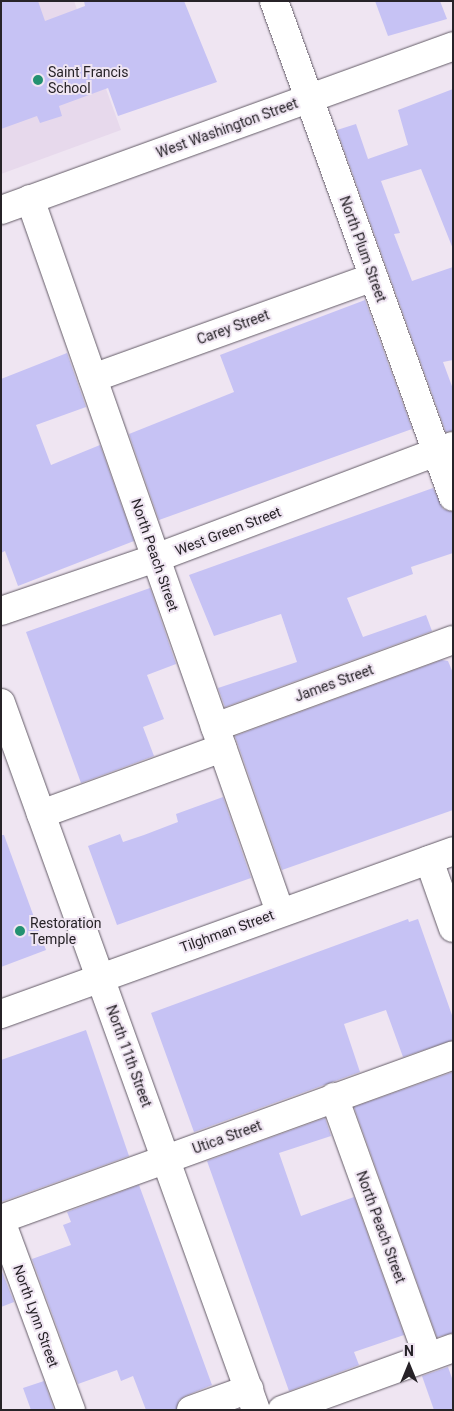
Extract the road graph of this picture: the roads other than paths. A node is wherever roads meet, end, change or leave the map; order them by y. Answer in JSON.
{"nodes":[{"id":1,"x":274,"y":1,"type":"edge"},
{"id":2,"x":453,"y":46,"type":"edge"},
{"id":3,"x":308,"y":98,"type":"junction"},
{"id":4,"x":30,"y":199,"type":"junction"},
{"id":5,"x":1,"y":210,"type":"edge"},
{"id":6,"x":373,"y":278,"type":"junction"},
{"id":7,"x":93,"y":378,"type":"junction"},
{"id":8,"x":445,"y":449,"type":"edge"},
{"id":9,"x":453,"y":497,"type":"edge"},
{"id":10,"x":156,"y":558,"type":"junction"},
{"id":11,"x":1,"y":611,"type":"edge"},
{"id":12,"x":453,"y":640,"type":"edge"},
{"id":13,"x":1,"y":703,"type":"edge"},
{"id":14,"x":219,"y":737,"type":"junction"},
{"id":15,"x":41,"y":814,"type":"junction"},
{"id":16,"x":441,"y":856,"type":"edge"},
{"id":17,"x":280,"y":912,"type":"junction"},
{"id":18,"x":453,"y":928,"type":"edge"},
{"id":19,"x":100,"y":978,"type":"junction"},
{"id":20,"x":1,"y":1014,"type":"edge"},
{"id":21,"x":453,"y":1055,"type":"edge"},
{"id":22,"x":334,"y":1097,"type":"junction"},
{"id":23,"x":166,"y":1160,"type":"junction"},
{"id":24,"x":1,"y":1220,"type":"edge"},
{"id":25,"x":440,"y":1353,"type":"edge"},
{"id":26,"x":252,"y":1399,"type":"edge"},
{"id":27,"x":71,"y":1410,"type":"edge"},
{"id":28,"x":192,"y":1410,"type":"edge"},
{"id":29,"x":282,"y":1410,"type":"edge"}],
"edges":[{"from":1,"to":3,"type":"street","name":"North Plum Street"},
{"from":2,"to":3,"type":"street","name":"West Washington Street"},
{"from":3,"to":4,"type":"street","name":"West Washington Street"},
{"from":3,"to":6,"type":"street","name":"North Plum Street"},
{"from":4,"to":5,"type":"street","name":"West Washington Street"},
{"from":4,"to":7,"type":"street","name":"North Peach Street"},
{"from":6,"to":7,"type":"street","name":"Carey Street"},
{"from":6,"to":8,"type":"street","name":"North Plum Street"},
{"from":7,"to":10,"type":"street","name":"North Peach Street"},
{"from":8,"to":9,"type":"street","name":"North Plum Street"},
{"from":8,"to":10,"type":"street","name":"West Green Street"},
{"from":10,"to":11,"type":"street","name":"West Green Street"},
{"from":10,"to":14,"type":"street","name":"North Peach Street"},
{"from":12,"to":14,"type":"street","name":"James Street"},
{"from":13,"to":15,"type":"street","name":"North 11th Street"},
{"from":14,"to":15,"type":"street","name":"James Street"},
{"from":14,"to":17,"type":"street","name":"North Peach Street"},
{"from":15,"to":19,"type":"street","name":"North 11th Street"},
{"from":16,"to":17,"type":"street","name":"Tilghman Street"},
{"from":16,"to":18,"type":"street"},
{"from":17,"to":19,"type":"street","name":"Tilghman Street"},
{"from":19,"to":20,"type":"street","name":"Tilghman Street"},
{"from":19,"to":23,"type":"street","name":"North 11th Street"},
{"from":21,"to":22,"type":"street","name":"Utica Street"},
{"from":22,"to":23,"type":"street","name":"Utica Street"},
{"from":22,"to":25,"type":"street","name":"North Peach Street"},
{"from":23,"to":24,"type":"street","name":"Utica Street"},
{"from":23,"to":26,"type":"street","name":"North 11th Street"},
{"from":24,"to":27,"type":"street","name":"North Lynn Street"},
{"from":25,"to":29,"type":"street"},
{"from":26,"to":28,"type":"street"}]}
